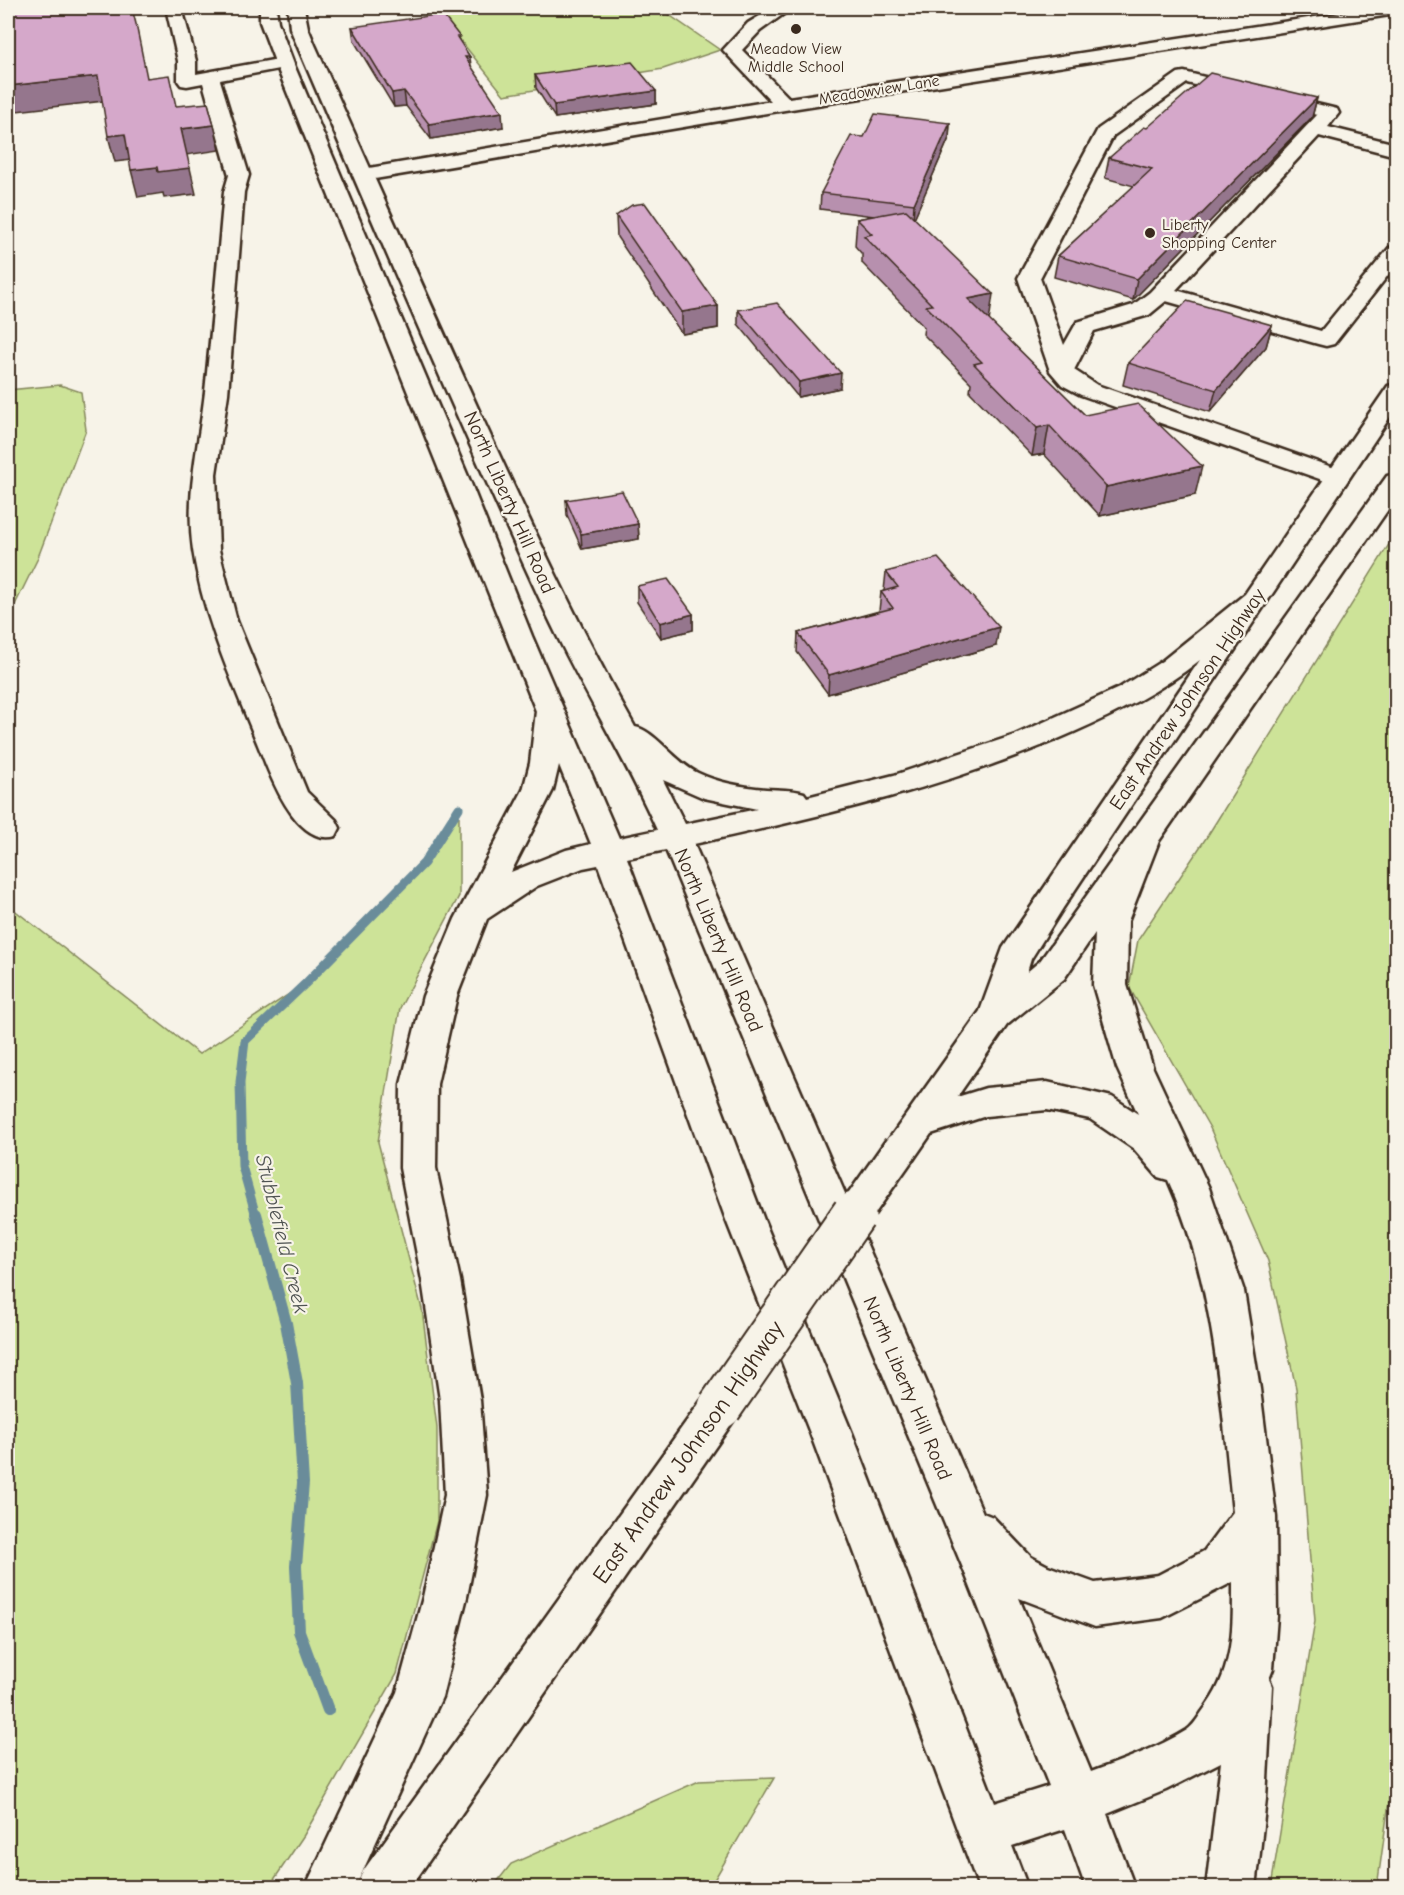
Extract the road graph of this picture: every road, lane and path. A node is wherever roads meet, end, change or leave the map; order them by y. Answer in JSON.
{"nodes":[{"id":1,"x":174,"y":8,"type":"edge"},
{"id":2,"x":268,"y":8,"type":"edge"},
{"id":3,"x":296,"y":8,"type":"edge"},
{"id":4,"x":784,"y":8,"type":"edge"},
{"id":5,"x":1396,"y":9,"type":"edge"},
{"id":6,"x":284,"y":63,"type":"junction"},
{"id":7,"x":210,"y":76,"type":"junction"},
{"id":8,"x":785,"y":104,"type":"junction"},
{"id":9,"x":1314,"y":129,"type":"junction"},
{"id":10,"x":1396,"y":150,"type":"edge"},
{"id":11,"x":363,"y":175,"type":"junction"},
{"id":12,"x":332,"y":180,"type":"junction"},
{"id":13,"x":1396,"y":252,"type":"edge"},
{"id":14,"x":1162,"y":292,"type":"junction"},
{"id":15,"x":1062,"y":371,"type":"junction"},
{"id":16,"x":1396,"y":391,"type":"edge"},
{"id":17,"x":1369,"y":484,"type":"edge"},
{"id":18,"x":1253,"y":600,"type":"junction"},
{"id":19,"x":550,"y":710,"type":"junction"},
{"id":20,"x":612,"y":710,"type":"junction"},
{"id":21,"x":849,"y":799,"type":"junction"},
{"id":22,"x":325,"y":828,"type":"dead end"},
{"id":23,"x":675,"y":836,"type":"junction"},
{"id":24,"x":1144,"y":840,"type":"junction"},
{"id":25,"x":609,"y":851,"type":"junction"},
{"id":26,"x":471,"y":919,"type":"junction"},
{"id":27,"x":995,"y":1016,"type":"junction"},
{"id":28,"x":909,"y":1136,"type":"junction"},
{"id":29,"x":1190,"y":1188,"type":"junction"},
{"id":30,"x":961,"y":1512,"type":"junction"},
{"id":31,"x":1255,"y":1517,"type":"junction"},
{"id":32,"x":1250,"y":1669,"type":"junction"},
{"id":33,"x":1079,"y":1801,"type":"junction"},
{"id":34,"x":982,"y":1831,"type":"junction"},
{"id":35,"x":329,"y":1887,"type":"edge"},
{"id":36,"x":380,"y":1887,"type":"edge"},
{"id":37,"x":1004,"y":1887,"type":"edge"},
{"id":38,"x":1111,"y":1887,"type":"edge"},
{"id":39,"x":1231,"y":1887,"type":"edge"}],
"edges":[{"from":1,"to":7,"type":"main road"},
{"from":2,"to":6,"type":"main road","name":"North Liberty Hill Road"},
{"from":3,"to":11,"type":"main road","name":"North Liberty Hill Road"},
{"from":4,"to":8,"type":"main road"},
{"from":5,"to":8,"type":"main road","name":"Meadowview Lane"},
{"from":6,"to":7,"type":"main road"},
{"from":6,"to":12,"type":"main road","name":"North Liberty Hill Road"},
{"from":7,"to":22,"type":"main road"},
{"from":8,"to":11,"type":"main road","name":"Meadowview Lane"},
{"from":9,"to":10,"type":"main road"},
{"from":9,"to":14,"type":"main road"},
{"from":9,"to":15,"type":"main road"},
{"from":11,"to":12,"type":"main road","name":"Meadowview Lane"},
{"from":11,"to":20,"type":"main road","name":"North Liberty Hill Road"},
{"from":12,"to":19,"type":"main road","name":"North Liberty Hill Road"},
{"from":13,"to":14,"type":"main road"},
{"from":14,"to":15,"type":"main road"},
{"from":15,"to":17,"type":"main road"},
{"from":16,"to":17,"type":"main road","name":"East Andrew Johnson Highway"},
{"from":17,"to":18,"type":"main road","name":"East Andrew Johnson Highway"},
{"from":17,"to":24,"type":"main road","name":"East Andrew Johnson Highway"},
{"from":18,"to":21,"type":"main road"},
{"from":18,"to":27,"type":"main road","name":"East Andrew Johnson Highway"},
{"from":19,"to":25,"type":"main road","name":"North Liberty Hill Road"},
{"from":19,"to":26,"type":"main road"},
{"from":20,"to":21,"type":"main road"},
{"from":20,"to":23,"type":"main road","name":"North Liberty Hill Road"},
{"from":21,"to":23,"type":"main road"},
{"from":23,"to":25,"type":"main road"},
{"from":23,"to":30,"type":"main road","name":"North Liberty Hill Road"},
{"from":24,"to":27,"type":"main road","name":"East Andrew Johnson Highway"},
{"from":24,"to":29,"type":"main road"},
{"from":25,"to":26,"type":"main road"},
{"from":25,"to":34,"type":"main road","name":"North Liberty Hill Road"},
{"from":26,"to":35,"type":"main road"},
{"from":27,"to":28,"type":"main road","name":"East Andrew Johnson Highway"},
{"from":28,"to":29,"type":"main road"},
{"from":28,"to":36,"type":"main road","name":"East Andrew Johnson Highway","bridge":true},
{"from":29,"to":31,"type":"main road"},
{"from":30,"to":31,"type":"main road"},
{"from":30,"to":33,"type":"main road","name":"North Liberty Hill Road"},
{"from":31,"to":32,"type":"main road"},
{"from":32,"to":33,"type":"main road"},
{"from":32,"to":39,"type":"main road"},
{"from":33,"to":34,"type":"main road"},
{"from":33,"to":38,"type":"main road","name":"North Liberty Hill Road"},
{"from":34,"to":37,"type":"main road","name":"North Liberty Hill Road"}]}
